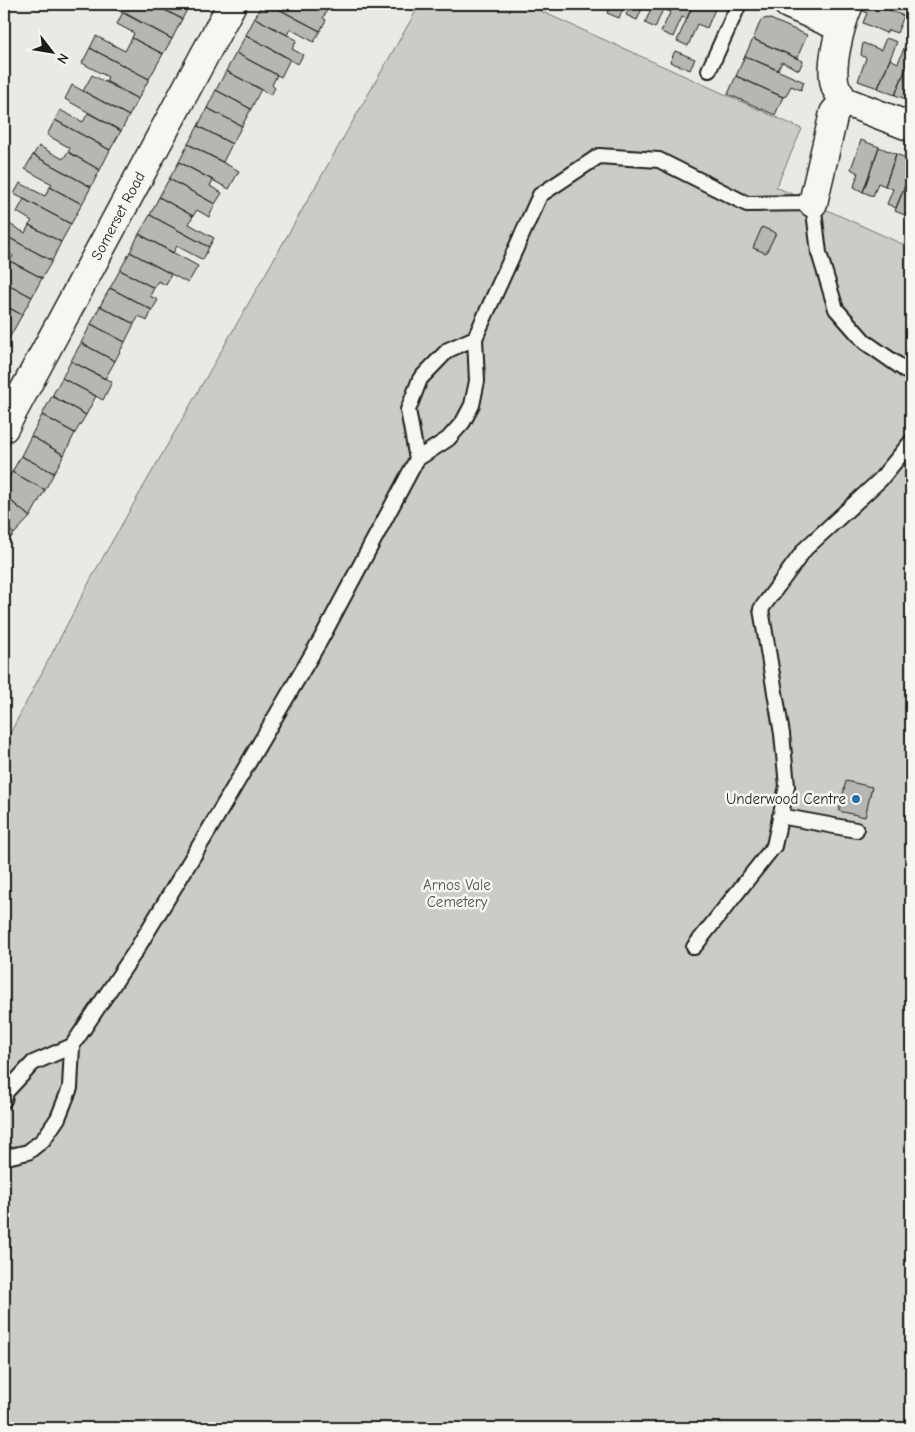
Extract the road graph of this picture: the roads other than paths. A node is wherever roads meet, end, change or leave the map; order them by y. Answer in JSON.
{"nodes":[{"id":1,"x":232,"y":4,"type":"edge"},
{"id":2,"x":738,"y":4,"type":"edge"},
{"id":3,"x":788,"y":4,"type":"edge"},
{"id":4,"x":846,"y":12,"type":"edge"},
{"id":5,"x":710,"y":70,"type":"dead end"},
{"id":6,"x":844,"y":101,"type":"junction"},
{"id":7,"x":911,"y":127,"type":"edge"},
{"id":8,"x":813,"y":203,"type":"junction"},
{"id":9,"x":475,"y":338,"type":"junction"},
{"id":10,"x":911,"y":374,"type":"edge"},
{"id":11,"x":4,"y":428,"type":"edge"},
{"id":12,"x":911,"y":442,"type":"edge"},
{"id":13,"x":417,"y":459,"type":"junction"},
{"id":14,"x":780,"y":816,"type":"junction"},
{"id":15,"x":856,"y":830,"type":"dead end"},
{"id":16,"x":694,"y":947,"type":"dead end"},
{"id":17,"x":72,"y":1046,"type":"junction"},
{"id":18,"x":4,"y":1100,"type":"edge"},
{"id":19,"x":4,"y":1154,"type":"edge"}],
"edges":[{"from":1,"to":11,"type":"street","name":"Somerset Road"},
{"from":2,"to":5,"type":"lane"},
{"from":3,"to":4,"type":"street"},
{"from":4,"to":6,"type":"street"},
{"from":6,"to":7,"type":"street"},
{"from":6,"to":8,"type":"street"},
{"from":8,"to":9,"type":"lane"},
{"from":8,"to":10,"type":"lane"},
{"from":9,"to":13,"type":"lane"},
{"from":9,"to":13,"type":"lane"},
{"from":12,"to":14,"type":"lane"},
{"from":13,"to":17,"type":"lane"},
{"from":14,"to":15,"type":"lane"},
{"from":14,"to":16,"type":"lane"},
{"from":17,"to":18,"type":"lane"},
{"from":17,"to":19,"type":"lane"}]}
